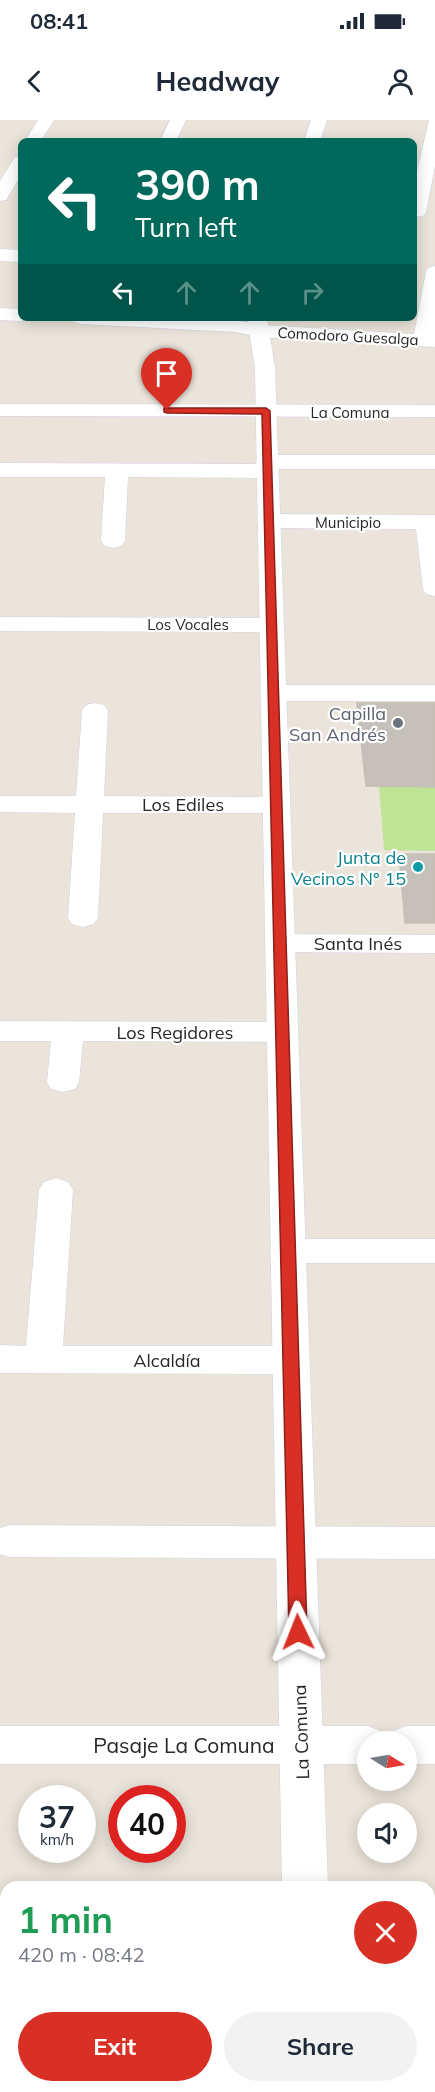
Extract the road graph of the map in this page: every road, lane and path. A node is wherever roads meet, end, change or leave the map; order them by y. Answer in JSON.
{"nodes":[{"id":1,"x":46,"y":120,"type":"edge"},
{"id":2,"x":178,"y":120,"type":"edge"},
{"id":3,"x":319,"y":120,"type":"edge"},
{"id":4,"x":435,"y":124,"type":"edge"},
{"id":5,"x":35,"y":138,"type":"edge"},
{"id":6,"x":169,"y":138,"type":"edge"},
{"id":7,"x":313,"y":138,"type":"edge"},
{"id":8,"x":431,"y":165,"type":"edge"},
{"id":9,"x":18,"y":166,"type":"edge"},
{"id":10,"x":1,"y":196,"type":"edge"},
{"id":11,"x":18,"y":202,"type":"edge"},
{"id":12,"x":422,"y":212,"type":"edge"},
{"id":13,"x":0,"y":255,"type":"edge"},
{"id":14,"x":18,"y":256,"type":"edge"},
{"id":15,"x":435,"y":273,"type":"edge"},
{"id":16,"x":0,"y":314,"type":"edge"},
{"id":17,"x":18,"y":315,"type":"edge"},
{"id":18,"x":139,"y":321,"type":"edge"},
{"id":19,"x":259,"y":325,"type":"edge"},
{"id":20,"x":429,"y":341,"type":"edge"},
{"id":21,"x":0,"y":410,"type":"edge"},
{"id":22,"x":266,"y":411,"type":"junction"},
{"id":23,"x":435,"y":411,"type":"edge"},
{"id":24,"x":435,"y":462,"type":"edge"},
{"id":25,"x":267,"y":466,"type":"junction"},
{"id":26,"x":0,"y":470,"type":"edge"},
{"id":27,"x":117,"y":470,"type":"junction"},
{"id":28,"x":269,"y":521,"type":"junction"},
{"id":29,"x":431,"y":522,"type":"edge"},
{"id":30,"x":113,"y":541,"type":"dead end"},
{"id":31,"x":435,"y":589,"type":"edge"},
{"id":32,"x":109,"y":598,"type":"dead end"},
{"id":33,"x":0,"y":624,"type":"edge"},
{"id":34,"x":105,"y":624,"type":"junction"},
{"id":35,"x":271,"y":625,"type":"junction"},
{"id":36,"x":273,"y":693,"type":"junction"},
{"id":37,"x":435,"y":693,"type":"edge"},
{"id":38,"x":95,"y":711,"type":"dead end"},
{"id":39,"x":0,"y":804,"type":"edge"},
{"id":40,"x":90,"y":804,"type":"junction"},
{"id":41,"x":276,"y":805,"type":"junction"},
{"id":42,"x":83,"y":918,"type":"dead end"},
{"id":43,"x":280,"y":943,"type":"junction"},
{"id":44,"x":435,"y":944,"type":"edge"},
{"id":45,"x":0,"y":1031,"type":"edge"},
{"id":46,"x":68,"y":1032,"type":"junction"},
{"id":47,"x":282,"y":1032,"type":"junction"},
{"id":48,"x":63,"y":1082,"type":"dead end"},
{"id":49,"x":57,"y":1190,"type":"dead end"},
{"id":50,"x":288,"y":1251,"type":"junction"},
{"id":51,"x":435,"y":1251,"type":"edge"},
{"id":52,"x":0,"y":1359,"type":"edge"},
{"id":53,"x":44,"y":1359,"type":"junction"},
{"id":54,"x":290,"y":1360,"type":"junction"},
{"id":55,"x":9,"y":1540,"type":"dead end"},
{"id":56,"x":296,"y":1542,"type":"junction"},
{"id":57,"x":435,"y":1543,"type":"edge"},
{"id":58,"x":0,"y":1745,"type":"edge"},
{"id":59,"x":301,"y":1745,"type":"junction"},
{"id":60,"x":357,"y":1745,"type":"edge"},
{"id":61,"x":417,"y":1745,"type":"edge"},
{"id":62,"x":435,"y":1745,"type":"edge"},
{"id":63,"x":305,"y":1881,"type":"edge"}],
"edges":[{"from":1,"to":5,"type":"street"},
{"from":2,"to":6,"type":"street"},
{"from":3,"to":7,"type":"street"},
{"from":4,"to":8,"type":"street"},
{"from":8,"to":12,"type":"street"},
{"from":9,"to":10,"type":"street"},
{"from":10,"to":11,"type":"street"},
{"from":13,"to":14,"type":"street"},
{"from":15,"to":20,"type":"street"},
{"from":16,"to":17,"type":"street"},
{"from":18,"to":19,"type":"street","name":"Comodoro Guesalga"},
{"from":19,"to":20,"type":"street","name":"Comodoro Guesalga"},
{"from":19,"to":22,"type":"street","name":"La Comuna"},
{"from":21,"to":22,"type":"street"},
{"from":22,"to":23,"type":"street","name":"La Comuna"},
{"from":22,"to":25,"type":"street","name":"La Comuna"},
{"from":24,"to":25,"type":"street"},
{"from":25,"to":27,"type":"street"},
{"from":25,"to":28,"type":"street","name":"La Comuna"},
{"from":26,"to":27,"type":"street"},
{"from":27,"to":30,"type":"street"},
{"from":28,"to":29,"type":"street","name":"Municipio"},
{"from":28,"to":35,"type":"street","name":"La Comuna"},
{"from":29,"to":31,"type":"street","name":"Municipio"},
{"from":32,"to":34,"type":"street"},
{"from":33,"to":34,"type":"street","name":"Los Vocales"},
{"from":34,"to":35,"type":"street","name":"Los Vocales"},
{"from":35,"to":36,"type":"street","name":"La Comuna"},
{"from":36,"to":37,"type":"street"},
{"from":36,"to":41,"type":"street","name":"La Comuna"},
{"from":38,"to":40,"type":"street"},
{"from":39,"to":40,"type":"street","name":"Los Ediles"},
{"from":40,"to":41,"type":"street","name":"Los Ediles"},
{"from":40,"to":42,"type":"street"},
{"from":41,"to":43,"type":"street","name":"La Comuna"},
{"from":43,"to":44,"type":"street","name":"Santa Inés"},
{"from":43,"to":47,"type":"street","name":"La Comuna"},
{"from":45,"to":46,"type":"street","name":"Los Regidores"},
{"from":46,"to":47,"type":"street","name":"Los Regidores"},
{"from":46,"to":48,"type":"street"},
{"from":47,"to":50,"type":"street","name":"La Comuna"},
{"from":49,"to":53,"type":"street"},
{"from":50,"to":51,"type":"street"},
{"from":50,"to":54,"type":"street","name":"La Comuna"},
{"from":52,"to":53,"type":"street","name":"Alcaldía"},
{"from":53,"to":54,"type":"street","name":"Alcaldía"},
{"from":54,"to":56,"type":"street","name":"La Comuna"},
{"from":55,"to":56,"type":"street"},
{"from":56,"to":57,"type":"street"},
{"from":56,"to":59,"type":"street","name":"La Comuna"},
{"from":58,"to":59,"type":"street","name":"Pasaje La Comuna"},
{"from":59,"to":60,"type":"street","name":"Pasaje La Comuna"},
{"from":59,"to":63,"type":"street","name":"La Comuna"},
{"from":61,"to":62,"type":"street"}]}
